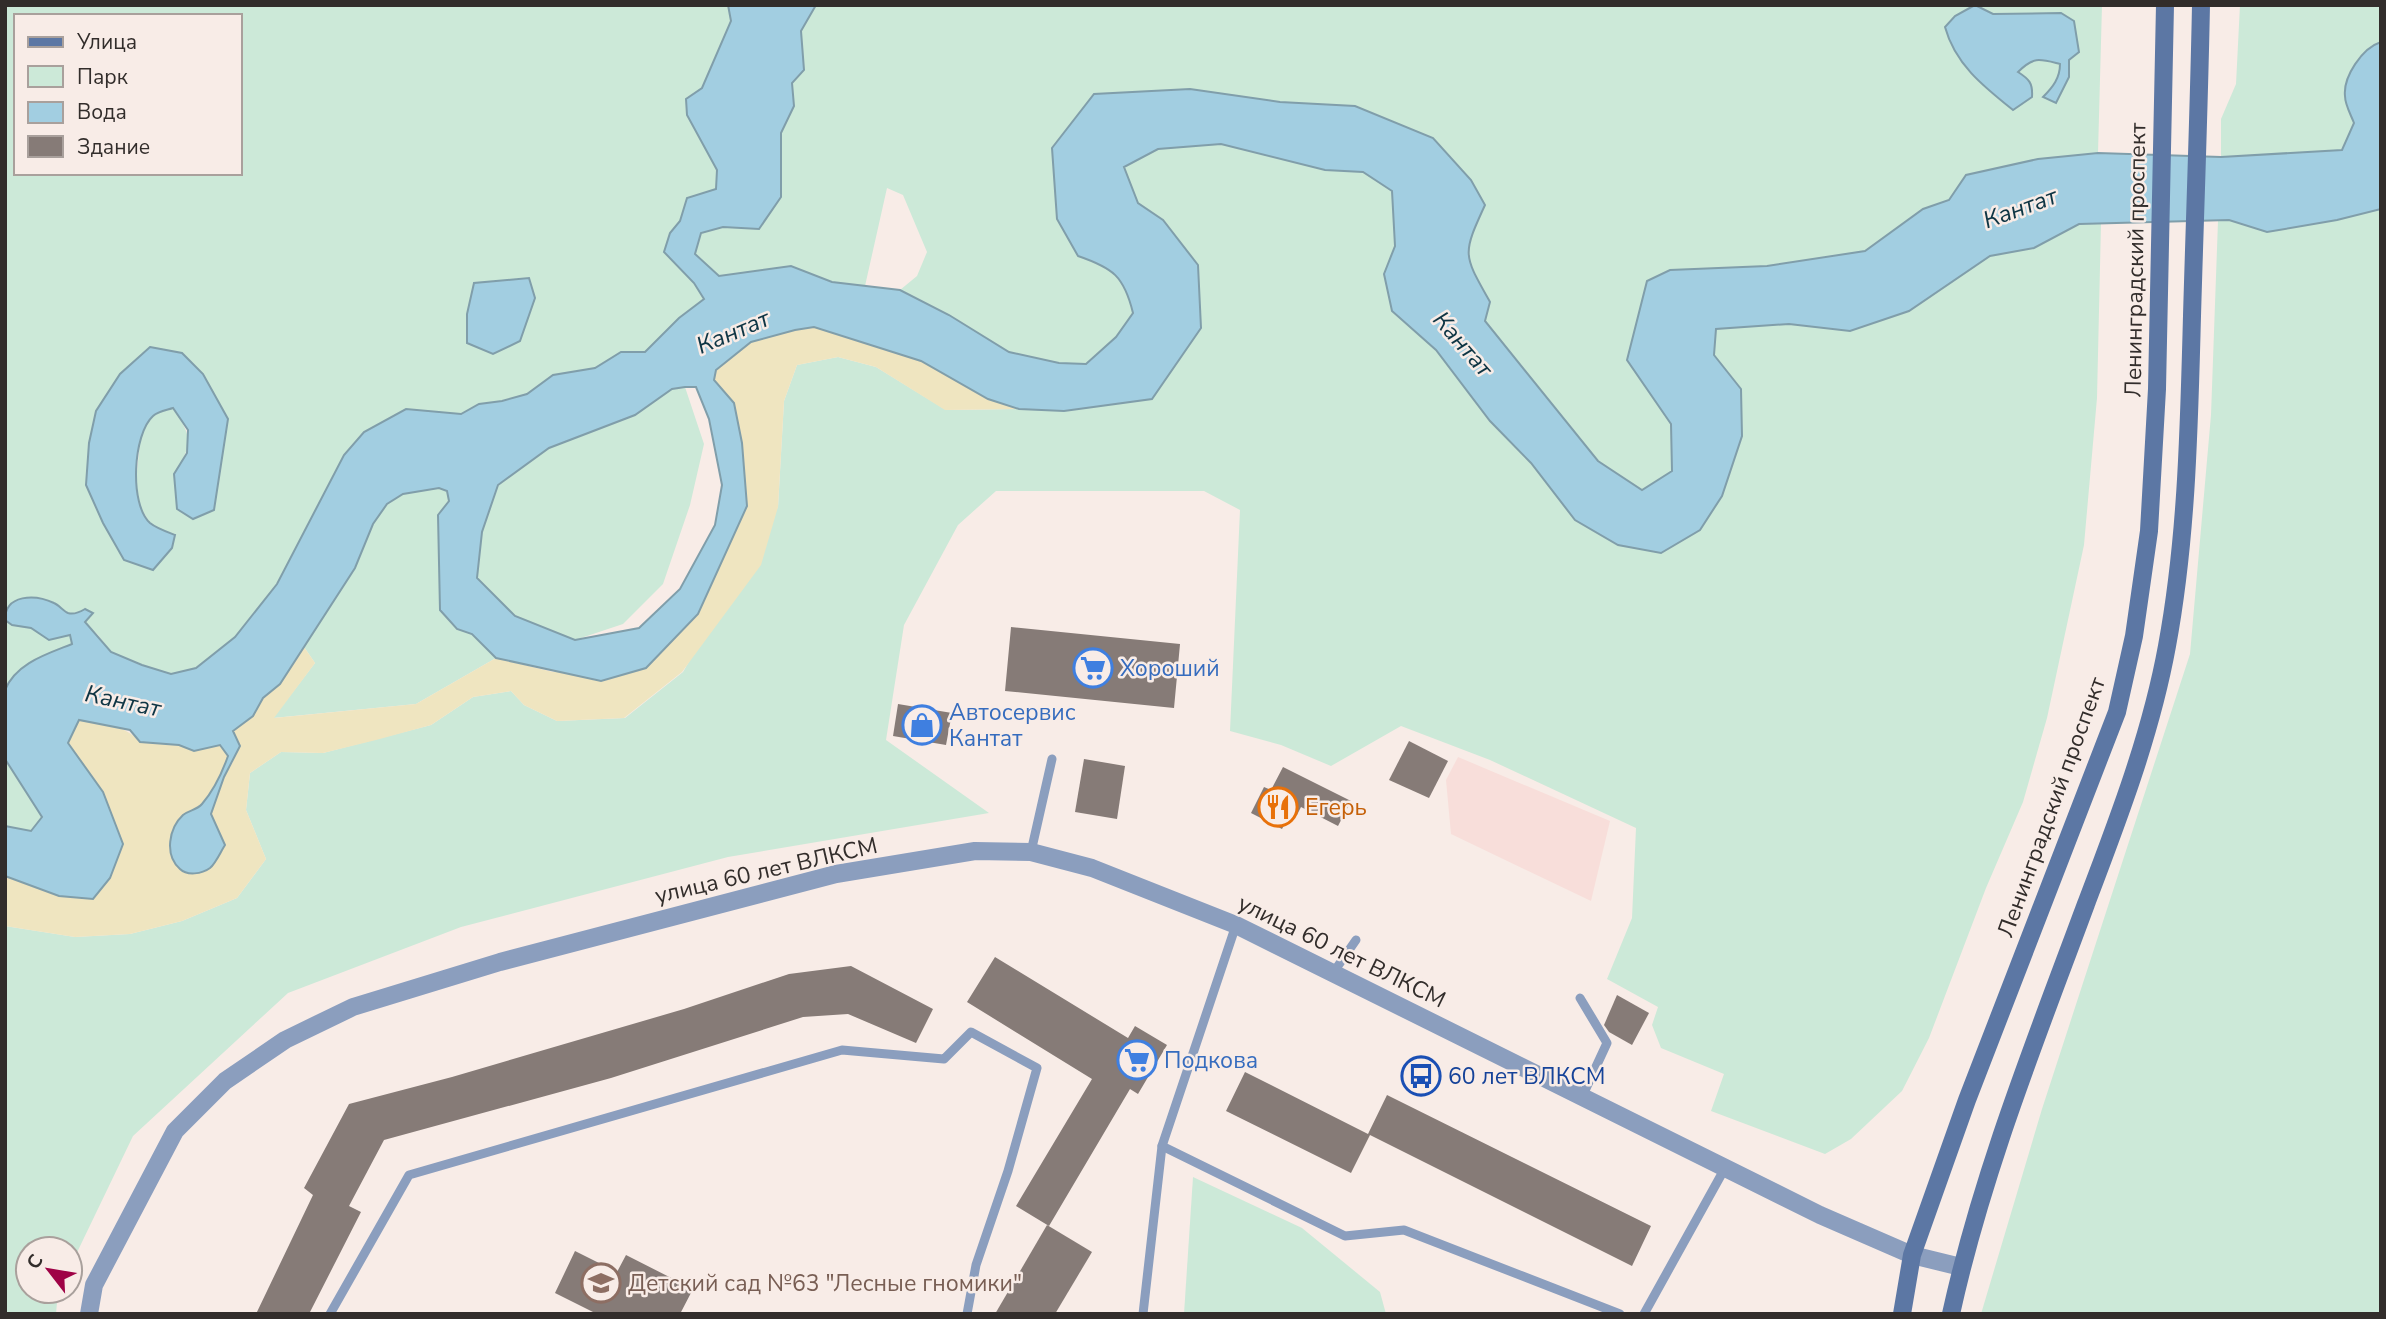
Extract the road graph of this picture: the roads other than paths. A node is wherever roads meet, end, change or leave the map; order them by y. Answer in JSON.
{"nodes":[{"id":1,"x":2165,"y":5,"type":"edge"},
{"id":2,"x":2201,"y":5,"type":"edge"},
{"id":3,"x":1052,"y":759,"type":"dead end"},
{"id":4,"x":1031,"y":852,"type":"junction"},
{"id":5,"x":1236,"y":925,"type":"junction"},
{"id":6,"x":1356,"y":940,"type":"dead end"},
{"id":7,"x":1333,"y":973,"type":"junction"},
{"id":8,"x":1580,"y":998,"type":"dead end"},
{"id":9,"x":1582,"y":1097,"type":"junction"},
{"id":10,"x":1162,"y":1146,"type":"junction"},
{"id":11,"x":1725,"y":1168,"type":"junction"},
{"id":12,"x":1912,"y":1255,"type":"junction"},
{"id":13,"x":1961,"y":1267,"type":"junction"},
{"id":14,"x":89,"y":1314,"type":"edge"},
{"id":15,"x":330,"y":1314,"type":"edge"},
{"id":16,"x":967,"y":1314,"type":"edge"},
{"id":17,"x":1143,"y":1314,"type":"edge"},
{"id":18,"x":1620,"y":1314,"type":"edge"},
{"id":19,"x":1644,"y":1314,"type":"edge"},
{"id":20,"x":1902,"y":1314,"type":"edge"},
{"id":21,"x":1951,"y":1314,"type":"edge"}],
"edges":[{"from":1,"to":12,"type":"main road","name":"Ленинградский проспект"},
{"from":2,"to":13,"type":"main road"},
{"from":3,"to":4,"type":"lane"},
{"from":4,"to":5,"type":"street","name":"улица 60 лет ВЛКСМ"},
{"from":4,"to":14,"type":"street","name":"улица 60 лет ВЛКСМ"},
{"from":5,"to":7,"type":"street","name":"улица 60 лет ВЛКСМ"},
{"from":5,"to":10,"type":"lane"},
{"from":6,"to":7,"type":"lane"},
{"from":7,"to":9,"type":"street","name":"улица 60 лет ВЛКСМ"},
{"from":8,"to":9,"type":"lane"},
{"from":9,"to":11,"type":"street","name":"улица 60 лет ВЛКСМ"},
{"from":10,"to":17,"type":"lane"},
{"from":10,"to":18,"type":"lane"},
{"from":11,"to":12,"type":"street","name":"улица 60 лет ВЛКСМ"},
{"from":11,"to":19,"type":"lane"},
{"from":12,"to":13,"type":"street","name":"улица 60 лет ВЛКСМ"},
{"from":12,"to":20,"type":"main road","name":"Ленинградский проспект"},
{"from":13,"to":21,"type":"main road"},
{"from":15,"to":16,"type":"lane"}]}
